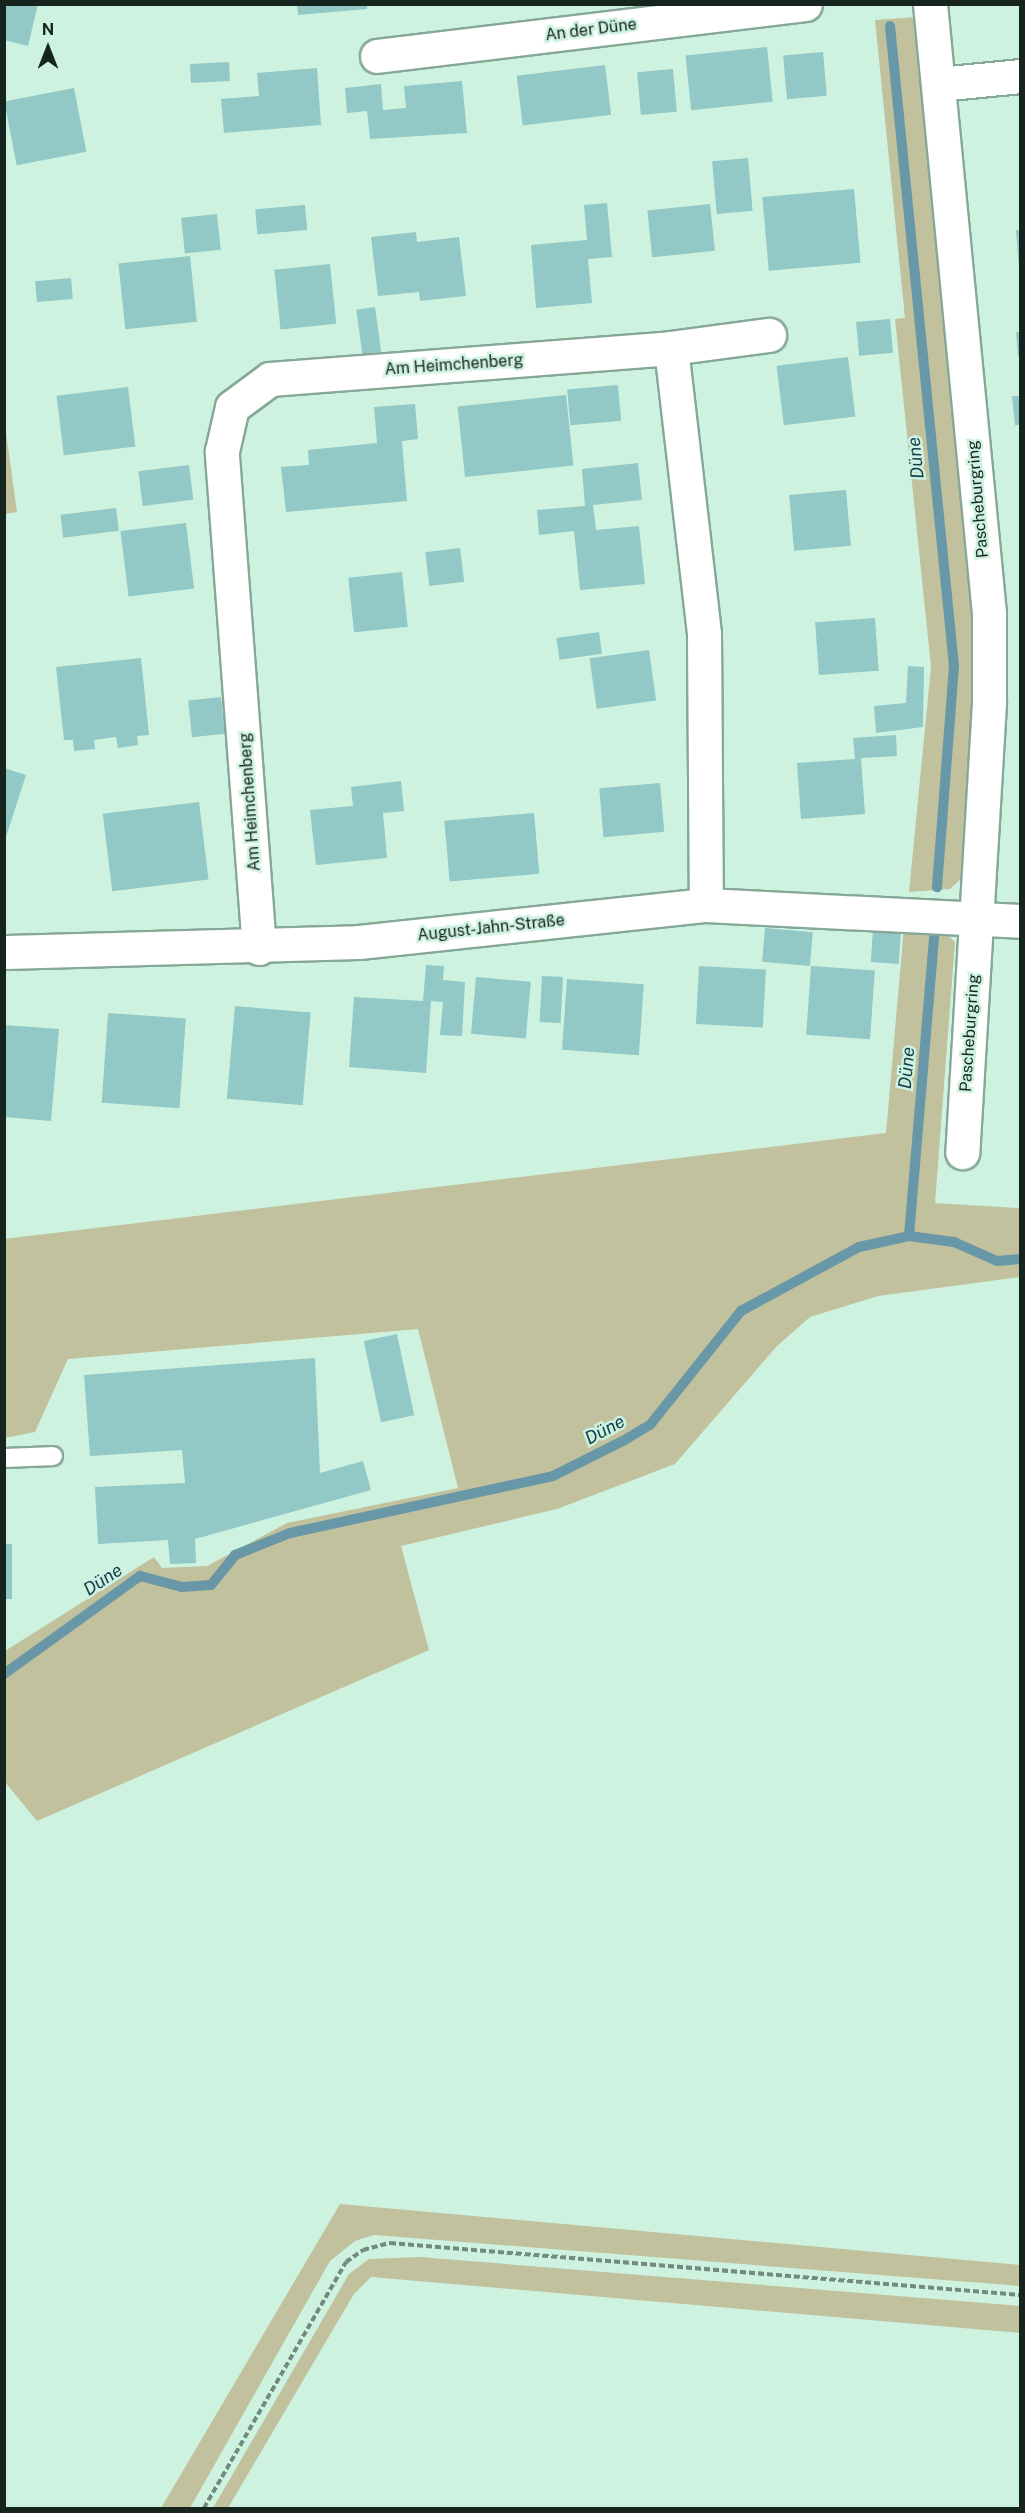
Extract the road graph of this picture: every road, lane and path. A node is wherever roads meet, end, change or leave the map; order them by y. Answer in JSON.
{"nodes":[{"id":1,"x":806,"y":4,"type":"edge"},
{"id":2,"x":930,"y":4,"type":"edge"},
{"id":3,"x":377,"y":56,"type":"dead end"},
{"id":4,"x":1020,"y":76,"type":"edge"},
{"id":5,"x":939,"y":84,"type":"junction"},
{"id":6,"x":769,"y":335,"type":"dead end"},
{"id":7,"x":671,"y":348,"type":"junction"},
{"id":8,"x":706,"y":905,"type":"junction"},
{"id":9,"x":977,"y":915,"type":"junction"},
{"id":10,"x":1020,"y":921,"type":"edge"},
{"id":11,"x":259,"y":948,"type":"junction"},
{"id":12,"x":4,"y":952,"type":"edge"},
{"id":13,"x":962,"y":1152,"type":"dead end"},
{"id":14,"x":53,"y":1456,"type":"dead end"},
{"id":15,"x":4,"y":1458,"type":"edge"},
{"id":16,"x":1020,"y":2295,"type":"edge"},
{"id":17,"x":204,"y":2508,"type":"edge"}],
"edges":[{"from":1,"to":3,"type":"street","name":"An der Düne"},
{"from":2,"to":5,"type":"street","name":"Pascheburgring"},
{"from":4,"to":5,"type":"street"},
{"from":5,"to":9,"type":"street","name":"Pascheburgring"},
{"from":6,"to":7,"type":"street","name":"Am Heimchenberg"},
{"from":7,"to":8,"type":"street"},
{"from":7,"to":11,"type":"street","name":"Am Heimchenberg"},
{"from":8,"to":9,"type":"street","name":"August-Jahn-Straße"},
{"from":8,"to":11,"type":"street","name":"August-Jahn-Straße"},
{"from":9,"to":10,"type":"street"},
{"from":9,"to":13,"type":"street","name":"Pascheburgring"},
{"from":11,"to":12,"type":"street","name":"August-Jahn-Straße"},
{"from":14,"to":15,"type":"lane"},
{"from":16,"to":17,"type":"path"}]}
